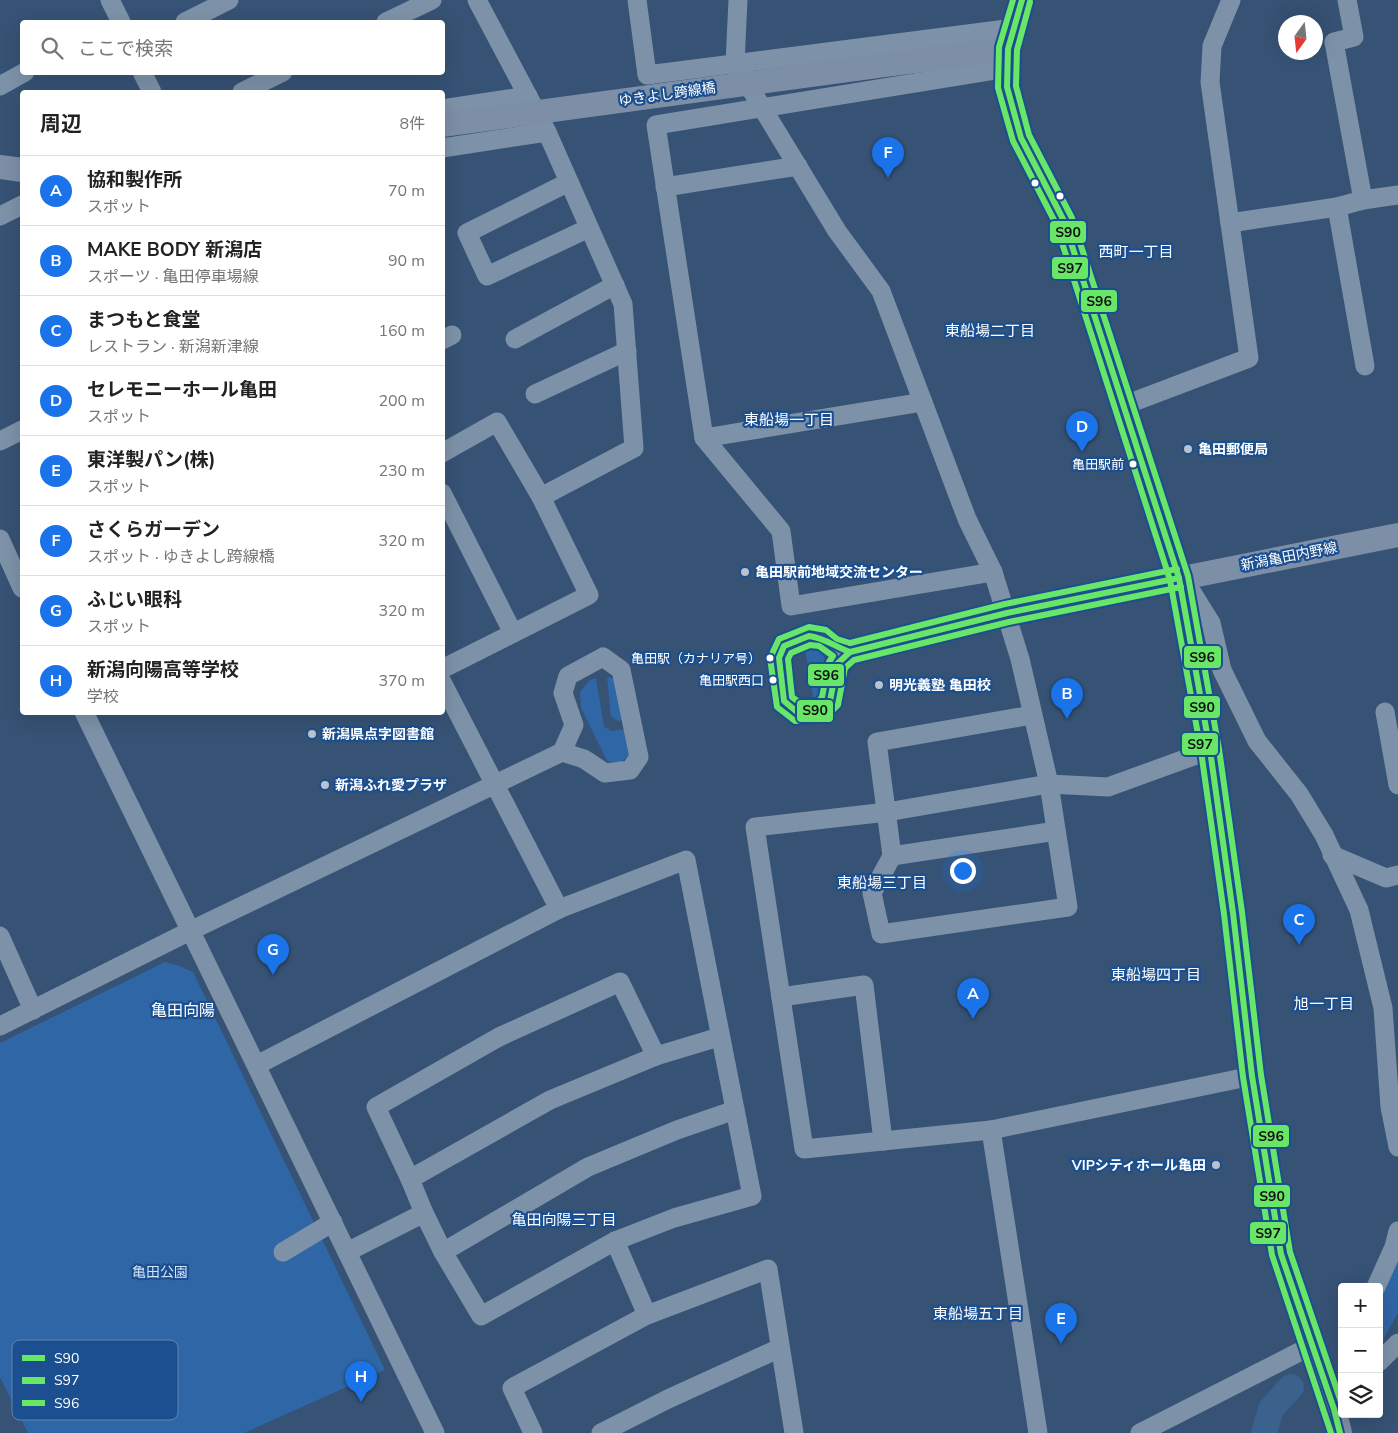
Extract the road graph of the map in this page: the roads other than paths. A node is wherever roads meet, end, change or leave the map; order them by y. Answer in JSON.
{"nodes":[{"id":1,"x":110,"y":0,"type":"edge"},
{"id":2,"x":229,"y":0,"type":"edge"},
{"id":3,"x":432,"y":0,"type":"edge"},
{"id":4,"x":477,"y":0,"type":"edge"},
{"id":5,"x":637,"y":0,"type":"edge"},
{"id":6,"x":738,"y":0,"type":"edge"},
{"id":7,"x":1022,"y":0,"type":"edge"},
{"id":8,"x":1231,"y":0,"type":"edge"},
{"id":9,"x":1347,"y":0,"type":"edge"},
{"id":10,"x":120,"y":20,"type":"edge"},
{"id":11,"x":189,"y":20,"type":"edge"},
{"id":12,"x":390,"y":20,"type":"edge"},
{"id":13,"x":1010,"y":48,"type":"junction"},
{"id":14,"x":734,"y":63,"type":"junction"},
{"id":15,"x":20,"y":75,"type":"edge"},
{"id":16,"x":144,"y":75,"type":"edge"},
{"id":17,"x":277,"y":75,"type":"edge"},
{"id":18,"x":0,"y":86,"type":"edge"},
{"id":19,"x":151,"y":90,"type":"edge"},
{"id":20,"x":246,"y":90,"type":"edge"},
{"id":21,"x":528,"y":96,"type":"junction"},
{"id":22,"x":763,"y":107,"type":"junction"},
{"id":23,"x":445,"y":109,"type":"edge"},
{"id":24,"x":445,"y":125,"type":"edge"},
{"id":25,"x":547,"y":132,"type":"junction"},
{"id":26,"x":445,"y":148,"type":"edge"},
{"id":27,"x":798,"y":166,"type":"junction"},
{"id":28,"x":0,"y":167,"type":"edge"},
{"id":29,"x":20,"y":170,"type":"edge"},
{"id":30,"x":569,"y":182,"type":"junction"},
{"id":31,"x":665,"y":187,"type":"junction"},
{"id":32,"x":1398,"y":195,"type":"edge"},
{"id":33,"x":1363,"y":200,"type":"junction"},
{"id":34,"x":20,"y":206,"type":"edge"},
{"id":35,"x":1337,"y":207,"type":"junction"},
{"id":36,"x":0,"y":216,"type":"edge"},
{"id":37,"x":1230,"y":223,"type":"junction"},
{"id":38,"x":589,"y":228,"type":"junction"},
{"id":39,"x":615,"y":286,"type":"junction"},
{"id":40,"x":515,"y":339,"type":"dead end"},
{"id":41,"x":627,"y":351,"type":"junction"},
{"id":42,"x":1364,"y":366,"type":"dead end"},
{"id":43,"x":535,"y":394,"type":"dead end"},
{"id":44,"x":923,"y":402,"type":"junction"},
{"id":45,"x":1125,"y":405,"type":"junction"},
{"id":46,"x":20,"y":431,"type":"edge"},
{"id":47,"x":704,"y":438,"type":"junction"},
{"id":48,"x":0,"y":441,"type":"edge"},
{"id":49,"x":445,"y":451,"type":"edge"},
{"id":50,"x":541,"y":497,"type":"junction"},
{"id":51,"x":445,"y":499,"type":"edge"},
{"id":52,"x":1398,"y":535,"type":"edge"},
{"id":53,"x":0,"y":539,"type":"edge"},
{"id":54,"x":993,"y":572,"type":"junction"},
{"id":55,"x":1179,"y":578,"type":"junction"},
{"id":56,"x":20,"y":584,"type":"edge"},
{"id":57,"x":1006,"y":613,"type":"junction"},
{"id":58,"x":514,"y":634,"type":"junction"},
{"id":59,"x":850,"y":652,"type":"dead end"},
{"id":60,"x":445,"y":668,"type":"edge"},
{"id":61,"x":445,"y":688,"type":"edge"},
{"id":62,"x":1385,"y":712,"type":"dead end"},
{"id":63,"x":85,"y":715,"type":"edge"},
{"id":64,"x":1032,"y":716,"type":"junction"},
{"id":65,"x":1210,"y":750,"type":"junction"},
{"id":66,"x":562,"y":752,"type":"junction"},
{"id":67,"x":495,"y":784,"type":"junction"},
{"id":68,"x":1049,"y":784,"type":"junction"},
{"id":69,"x":1398,"y":785,"type":"edge"},
{"id":70,"x":887,"y":812,"type":"junction"},
{"id":71,"x":1056,"y":832,"type":"junction"},
{"id":72,"x":1332,"y":855,"type":"junction"},
{"id":73,"x":892,"y":856,"type":"junction"},
{"id":74,"x":1398,"y":875,"type":"edge"},
{"id":75,"x":559,"y":909,"type":"junction"},
{"id":76,"x":192,"y":930,"type":"junction"},
{"id":77,"x":0,"y":936,"type":"edge"},
{"id":78,"x":781,"y":997,"type":"junction"},
{"id":79,"x":33,"y":1010,"type":"junction"},
{"id":80,"x":0,"y":1026,"type":"edge"},
{"id":81,"x":719,"y":1037,"type":"junction"},
{"id":82,"x":656,"y":1056,"type":"junction"},
{"id":83,"x":257,"y":1064,"type":"junction"},
{"id":84,"x":1252,"y":1076,"type":"junction"},
{"id":85,"x":735,"y":1110,"type":"junction"},
{"id":86,"x":991,"y":1130,"type":"junction"},
{"id":87,"x":882,"y":1141,"type":"junction"},
{"id":88,"x":1398,"y":1146,"type":"edge"},
{"id":89,"x":410,"y":1180,"type":"junction"},
{"id":90,"x":424,"y":1213,"type":"junction"},
{"id":91,"x":333,"y":1222,"type":"junction"},
{"id":92,"x":1398,"y":1231,"type":"edge"},
{"id":93,"x":615,"y":1241,"type":"junction"},
{"id":94,"x":283,"y":1252,"type":"dead end"},
{"id":95,"x":348,"y":1252,"type":"junction"},
{"id":96,"x":443,"y":1252,"type":"junction"},
{"id":97,"x":1378,"y":1283,"type":"edge"},
{"id":98,"x":648,"y":1315,"type":"junction"},
{"id":99,"x":1398,"y":1343,"type":"edge"},
{"id":100,"x":1311,"y":1346,"type":"junction"},
{"id":101,"x":780,"y":1348,"type":"junction"},
{"id":102,"x":1383,"y":1357,"type":"edge"},
{"id":103,"x":1338,"y":1405,"type":"edge"},
{"id":104,"x":1339,"y":1418,"type":"edge"},
{"id":105,"x":788,"y":1431,"type":"edge"},
{"id":106,"x":1153,"y":1431,"type":"edge"},
{"id":107,"x":435,"y":1433,"type":"edge"},
{"id":108,"x":533,"y":1433,"type":"edge"},
{"id":109,"x":601,"y":1433,"type":"edge"},
{"id":110,"x":1038,"y":1433,"type":"edge"},
{"id":111,"x":1340,"y":1433,"type":"edge"}],
"edges":[{"from":1,"to":10,"type":"street"},
{"from":2,"to":11,"type":"street"},
{"from":3,"to":12,"type":"street"},
{"from":4,"to":21,"type":"street"},
{"from":5,"to":14,"type":"street"},
{"from":6,"to":14,"type":"street"},
{"from":7,"to":13,"type":"main road"},
{"from":8,"to":37,"type":"street"},
{"from":9,"to":33,"type":"street"},
{"from":13,"to":14,"type":"street"},
{"from":13,"to":22,"type":"street"},
{"from":13,"to":24,"type":"main road","name":"ゆきよし跨線橋","bridge":true},
{"from":13,"to":45,"type":"main road"},
{"from":14,"to":22,"type":"street"},
{"from":15,"to":18,"type":"street"},
{"from":16,"to":19,"type":"street"},
{"from":17,"to":20,"type":"street"},
{"from":21,"to":23,"type":"street"},
{"from":21,"to":25,"type":"street"},
{"from":22,"to":27,"type":"street"},
{"from":22,"to":31,"type":"street"},
{"from":25,"to":26,"type":"street"},
{"from":25,"to":30,"type":"street"},
{"from":27,"to":31,"type":"street"},
{"from":27,"to":44,"type":"street"},
{"from":28,"to":29,"type":"main road"},
{"from":30,"to":38,"type":"street"},
{"from":30,"to":38,"type":"street"},
{"from":31,"to":47,"type":"street"},
{"from":32,"to":33,"type":"street"},
{"from":33,"to":35,"type":"street"},
{"from":34,"to":36,"type":"street"},
{"from":35,"to":37,"type":"street"},
{"from":35,"to":42,"type":"street"},
{"from":37,"to":45,"type":"street"},
{"from":38,"to":39,"type":"street"},
{"from":39,"to":40,"type":"street"},
{"from":39,"to":41,"type":"street"},
{"from":41,"to":43,"type":"street"},
{"from":41,"to":50,"type":"street"},
{"from":44,"to":47,"type":"street"},
{"from":44,"to":54,"type":"street"},
{"from":45,"to":55,"type":"main road"},
{"from":46,"to":48,"type":"street"},
{"from":47,"to":54,"type":"street"},
{"from":49,"to":50,"type":"street"},
{"from":50,"to":58,"type":"street"},
{"from":51,"to":58,"type":"street"},
{"from":52,"to":55,"type":"main road","name":"新潟亀田内野線"},
{"from":53,"to":56,"type":"street"},
{"from":54,"to":57,"type":"street"},
{"from":55,"to":57,"type":"main road","name":"新潟亀田内野線"},
{"from":55,"to":65,"type":"main road"},
{"from":55,"to":72,"type":"street"},
{"from":57,"to":59,"type":"main road","name":"新潟亀田内野線"},
{"from":57,"to":64,"type":"street"},
{"from":58,"to":60,"type":"street"},
{"from":61,"to":67,"type":"street"},
{"from":62,"to":69,"type":"street"},
{"from":63,"to":76,"type":"street"},
{"from":64,"to":68,"type":"street"},
{"from":64,"to":70,"type":"street"},
{"from":65,"to":68,"type":"street"},
{"from":65,"to":84,"type":"main road"},
{"from":66,"to":66,"type":"street"},
{"from":66,"to":67,"type":"street"},
{"from":67,"to":75,"type":"street"},
{"from":67,"to":76,"type":"street"},
{"from":68,"to":70,"type":"street"},
{"from":68,"to":71,"type":"street"},
{"from":70,"to":73,"type":"street"},
{"from":70,"to":78,"type":"street"},
{"from":71,"to":73,"type":"street"},
{"from":71,"to":73,"type":"street"},
{"from":72,"to":74,"type":"street"},
{"from":72,"to":88,"type":"street"},
{"from":75,"to":81,"type":"street"},
{"from":75,"to":83,"type":"street"},
{"from":76,"to":79,"type":"street"},
{"from":76,"to":83,"type":"street"},
{"from":77,"to":79,"type":"street"},
{"from":78,"to":87,"type":"street"},
{"from":78,"to":87,"type":"street"},
{"from":79,"to":80,"type":"street"},
{"from":81,"to":82,"type":"street"},
{"from":81,"to":85,"type":"street"},
{"from":82,"to":89,"type":"street"},
{"from":82,"to":89,"type":"street"},
{"from":83,"to":91,"type":"street"},
{"from":84,"to":86,"type":"street"},
{"from":84,"to":100,"type":"main road"},
{"from":85,"to":93,"type":"street"},
{"from":85,"to":96,"type":"street"},
{"from":86,"to":87,"type":"street"},
{"from":86,"to":110,"type":"street"},
{"from":89,"to":90,"type":"street"},
{"from":90,"to":95,"type":"street"},
{"from":90,"to":96,"type":"street"},
{"from":91,"to":94,"type":"street"},
{"from":91,"to":95,"type":"street"},
{"from":92,"to":97,"type":"street"},
{"from":93,"to":96,"type":"street"},
{"from":93,"to":98,"type":"street"},
{"from":95,"to":107,"type":"street"},
{"from":98,"to":101,"type":"street"},
{"from":98,"to":108,"type":"street"},
{"from":99,"to":102,"type":"street"},
{"from":100,"to":103,"type":"main road"},
{"from":100,"to":106,"type":"street"},
{"from":101,"to":105,"type":"street"},
{"from":101,"to":109,"type":"street"},
{"from":104,"to":111,"type":"main road"}]}
